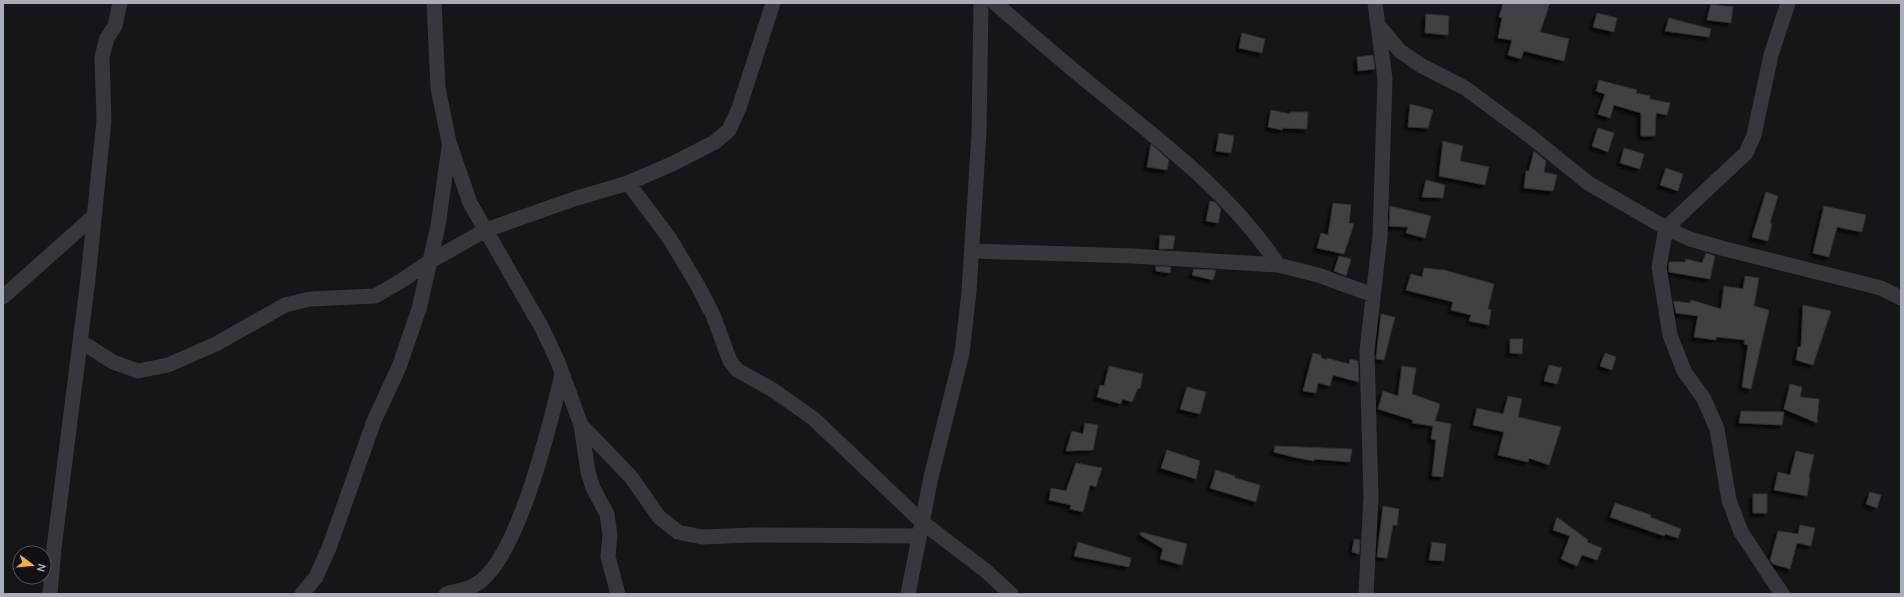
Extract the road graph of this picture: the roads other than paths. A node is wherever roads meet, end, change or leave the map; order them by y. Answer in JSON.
{"nodes":[{"id":1,"x":120,"y":3,"type":"edge"},
{"id":2,"x":434,"y":3,"type":"edge"},
{"id":3,"x":773,"y":3,"type":"edge"},
{"id":4,"x":981,"y":3,"type":"edge"},
{"id":5,"x":994,"y":3,"type":"edge"},
{"id":6,"x":1375,"y":3,"type":"edge"},
{"id":7,"x":1788,"y":3,"type":"edge"},
{"id":8,"x":1378,"y":25,"type":"junction"},
{"id":9,"x":449,"y":142,"type":"junction"},
{"id":10,"x":628,"y":183,"type":"junction"},
{"id":11,"x":94,"y":216,"type":"junction"},
{"id":12,"x":1666,"y":228,"type":"junction"},
{"id":13,"x":486,"y":230,"type":"junction"},
{"id":14,"x":973,"y":251,"type":"junction"},
{"id":15,"x":428,"y":262,"type":"junction"},
{"id":16,"x":1278,"y":265,"type":"junction"},
{"id":17,"x":1373,"y":295,"type":"junction"},
{"id":18,"x":3,"y":298,"type":"edge"},
{"id":19,"x":1901,"y":298,"type":"edge"},
{"id":20,"x":80,"y":341,"type":"junction"},
{"id":21,"x":562,"y":374,"type":"junction"},
{"id":22,"x":581,"y":425,"type":"junction"},
{"id":23,"x":920,"y":529,"type":"junction"},
{"id":24,"x":50,"y":594,"type":"edge"},
{"id":25,"x":302,"y":594,"type":"edge"},
{"id":26,"x":446,"y":594,"type":"edge"},
{"id":27,"x":618,"y":594,"type":"edge"},
{"id":28,"x":908,"y":594,"type":"edge"},
{"id":29,"x":1011,"y":594,"type":"edge"},
{"id":30,"x":1366,"y":594,"type":"edge"},
{"id":31,"x":1782,"y":594,"type":"edge"}],
"edges":[{"from":1,"to":11,"type":"street"},
{"from":2,"to":9,"type":"street"},
{"from":3,"to":10,"type":"street"},
{"from":4,"to":14,"type":"street"},
{"from":5,"to":16,"type":"street"},
{"from":6,"to":8,"type":"street"},
{"from":7,"to":12,"type":"street"},
{"from":8,"to":12,"type":"street"},
{"from":8,"to":17,"type":"street"},
{"from":9,"to":13,"type":"street"},
{"from":9,"to":15,"type":"street"},
{"from":10,"to":13,"type":"street"},
{"from":10,"to":23,"type":"street"},
{"from":11,"to":18,"type":"street"},
{"from":11,"to":20,"type":"street"},
{"from":12,"to":19,"type":"street"},
{"from":12,"to":31,"type":"street"},
{"from":13,"to":15,"type":"street"},
{"from":13,"to":21,"type":"street"},
{"from":14,"to":16,"type":"street"},
{"from":14,"to":23,"type":"street"},
{"from":15,"to":20,"type":"street"},
{"from":15,"to":25,"type":"street"},
{"from":16,"to":17,"type":"street"},
{"from":17,"to":30,"type":"street"},
{"from":20,"to":24,"type":"street"},
{"from":21,"to":22,"type":"street"},
{"from":21,"to":26,"type":"street"},
{"from":22,"to":23,"type":"street"},
{"from":22,"to":27,"type":"street"},
{"from":23,"to":28,"type":"street"},
{"from":23,"to":29,"type":"street"}]}
